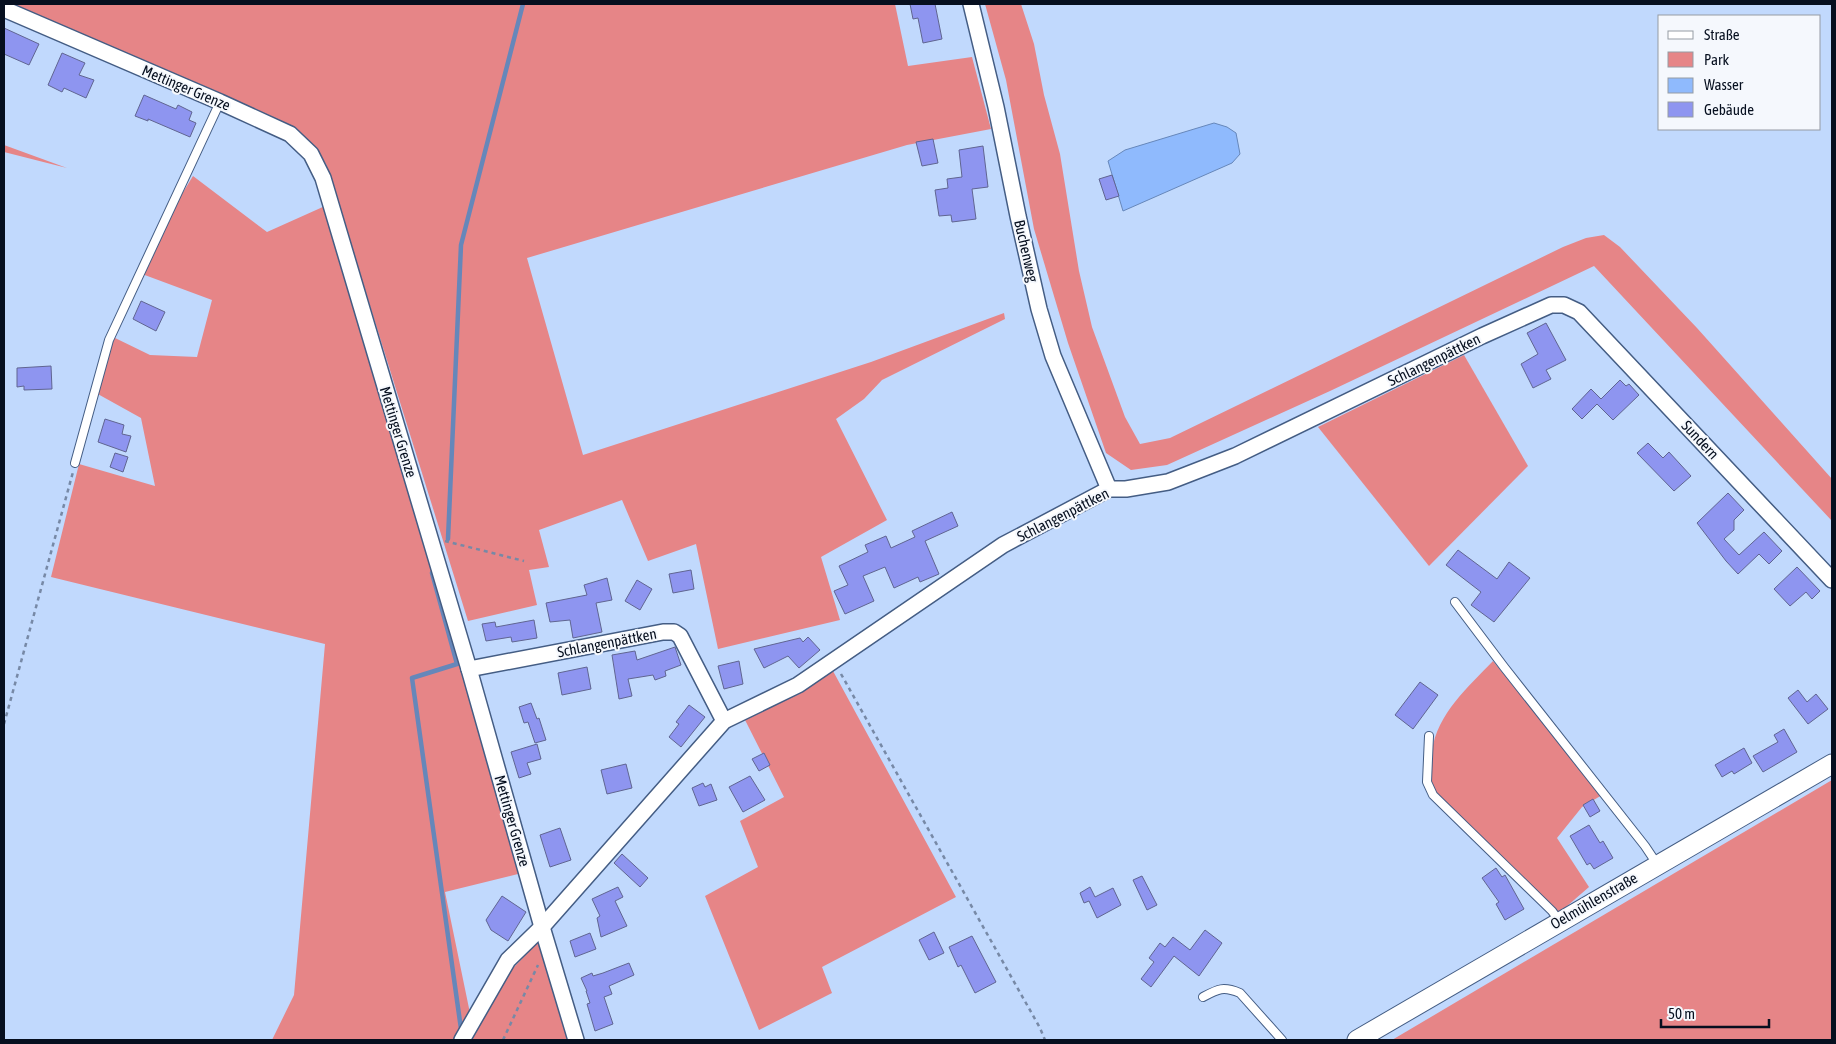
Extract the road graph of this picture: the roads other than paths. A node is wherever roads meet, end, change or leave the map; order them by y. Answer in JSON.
{"nodes":[{"id":1,"x":971,"y":4,"type":"edge"},
{"id":2,"x":4,"y":9,"type":"edge"},
{"id":3,"x":220,"y":102,"type":"junction"},
{"id":4,"x":1564,"y":304,"type":"joint"},
{"id":5,"x":75,"y":463,"type":"road end"},
{"id":6,"x":1109,"y":488,"type":"junction"},
{"id":7,"x":1832,"y":580,"type":"edge"},
{"id":8,"x":1455,"y":602,"type":"dead end"},
{"id":9,"x":469,"y":669,"type":"junction"},
{"id":10,"x":724,"y":721,"type":"junction"},
{"id":11,"x":1429,"y":736,"type":"dead end"},
{"id":12,"x":1832,"y":764,"type":"edge"},
{"id":13,"x":1657,"y":864,"type":"junction"},
{"id":14,"x":1560,"y":922,"type":"junction"},
{"id":15,"x":542,"y":927,"type":"junction"},
{"id":16,"x":1203,"y":997,"type":"dead end"},
{"id":17,"x":462,"y":1040,"type":"edge"},
{"id":18,"x":576,"y":1040,"type":"edge"},
{"id":19,"x":1282,"y":1040,"type":"edge"},
{"id":20,"x":1357,"y":1040,"type":"edge"}],
"edges":[{"from":1,"to":6,"type":"street","name":"Buchenweg"},
{"from":2,"to":3,"type":"street","name":"Mettinger Grenze"},
{"from":3,"to":5,"type":"lane"},
{"from":3,"to":9,"type":"street","name":"Mettinger Grenze"},
{"from":4,"to":6,"type":"street","name":"Schlangenpättken"},
{"from":4,"to":7,"type":"street","name":"Sundern"},
{"from":6,"to":10,"type":"street","name":"Schlangenpättken"},
{"from":8,"to":13,"type":"lane"},
{"from":9,"to":10,"type":"street","name":"Schlangenpättken"},
{"from":9,"to":15,"type":"street","name":"Mettinger Grenze"},
{"from":10,"to":15,"type":"street","name":"Schlangenpättken"},
{"from":11,"to":14,"type":"lane"},
{"from":12,"to":13,"type":"street","name":"Oelmühlenstraße"},
{"from":13,"to":14,"type":"street","name":"Oelmühlenstraße"},
{"from":14,"to":20,"type":"street","name":"Oelmühlenstraße"},
{"from":15,"to":17,"type":"street","name":"Schlangenpättken"},
{"from":15,"to":18,"type":"street","name":"Mettinger Grenze"},
{"from":16,"to":19,"type":"lane"}]}
